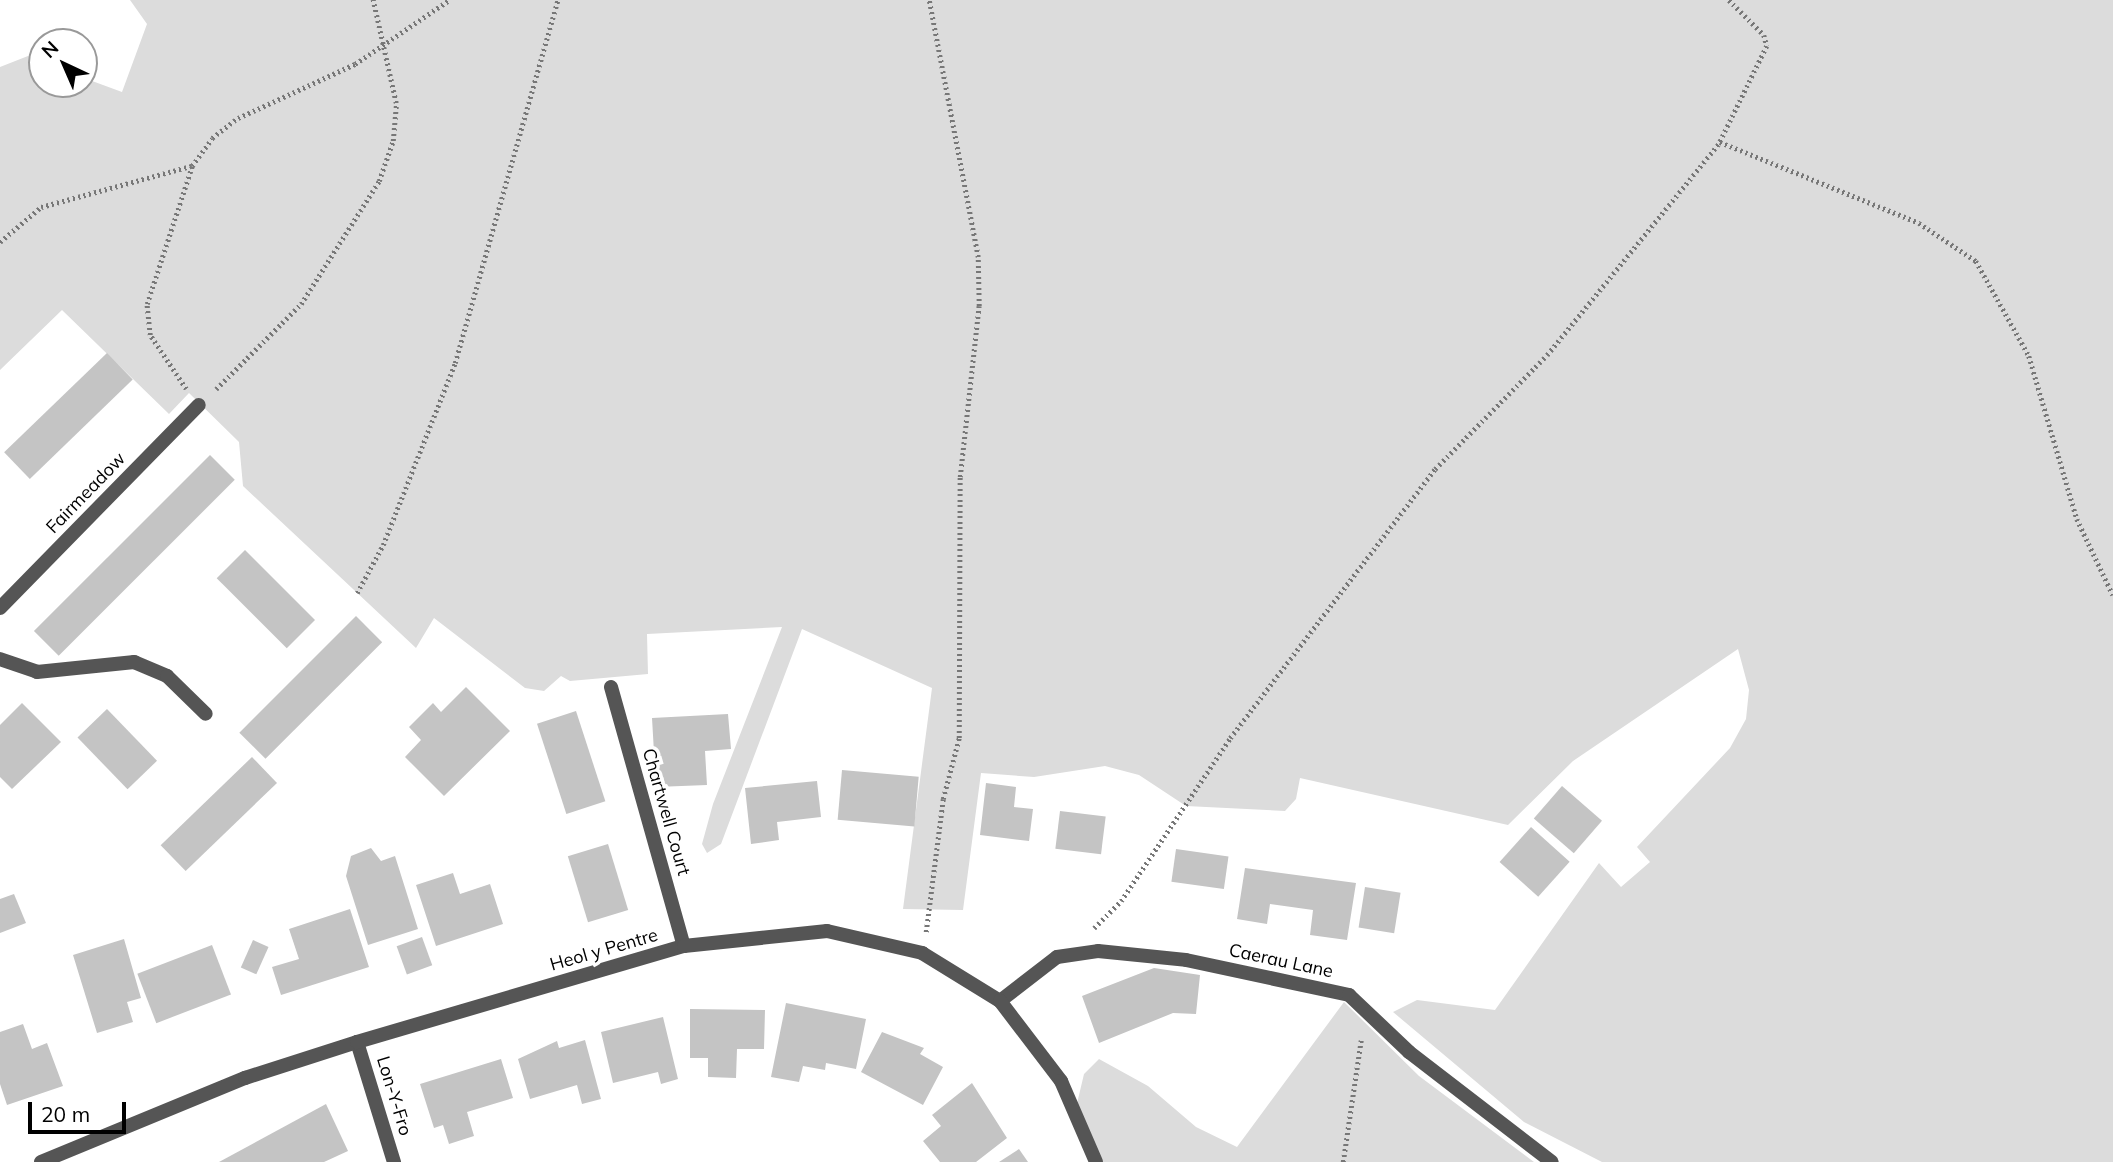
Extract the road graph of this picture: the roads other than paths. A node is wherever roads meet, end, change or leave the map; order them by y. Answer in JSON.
{"nodes":[{"id":1,"x":199,"y":405,"type":"road end"},
{"id":2,"x":0,"y":608,"type":"edge"},
{"id":3,"x":0,"y":659,"type":"edge"},
{"id":4,"x":611,"y":687,"type":"dead end"},
{"id":5,"x":206,"y":714,"type":"dead end"},
{"id":6,"x":684,"y":946,"type":"junction"},
{"id":7,"x":1000,"y":1001,"type":"junction"},
{"id":8,"x":357,"y":1042,"type":"junction"},
{"id":9,"x":41,"y":1162,"type":"edge"},
{"id":10,"x":394,"y":1162,"type":"edge"},
{"id":11,"x":1096,"y":1162,"type":"edge"},
{"id":12,"x":1552,"y":1162,"type":"edge"}],
"edges":[{"from":1,"to":2,"type":"street","name":"Fairmeadow"},
{"from":3,"to":5,"type":"street"},
{"from":4,"to":6,"type":"street","name":"Chartwell Court"},
{"from":6,"to":7,"type":"street","name":"Heol y Pentre"},
{"from":6,"to":8,"type":"street","name":"Heol y Pentre"},
{"from":7,"to":11,"type":"street","name":"Heol y Pentre"},
{"from":7,"to":12,"type":"street","name":"Caerau Lane"},
{"from":8,"to":9,"type":"street","name":"Heol y Pentre"},
{"from":8,"to":10,"type":"street","name":"Lon-Y-Fro"}]}
